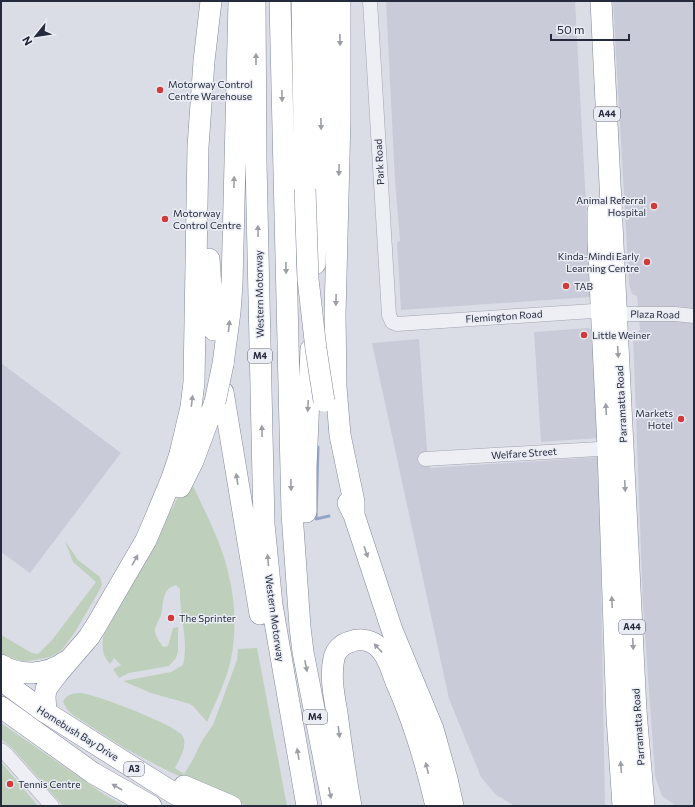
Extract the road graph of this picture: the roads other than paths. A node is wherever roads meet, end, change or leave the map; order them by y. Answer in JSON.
{"nodes":[{"id":1,"x":210,"y":1,"type":"edge"},
{"id":2,"x":222,"y":1,"type":"edge"},
{"id":3,"x":239,"y":1,"type":"edge"},
{"id":4,"x":255,"y":1,"type":"edge"},
{"id":5,"x":280,"y":1,"type":"edge"},
{"id":6,"x":302,"y":1,"type":"edge"},
{"id":7,"x":319,"y":1,"type":"edge"},
{"id":8,"x":340,"y":1,"type":"edge"},
{"id":9,"x":370,"y":1,"type":"edge"},
{"id":10,"x":588,"y":1,"type":"edge"},
{"id":11,"x":601,"y":1,"type":"edge"},
{"id":12,"x":609,"y":312,"type":"junction"},
{"id":13,"x":694,"y":316,"type":"edge"},
{"id":14,"x":392,"y":322,"type":"joint"},
{"id":15,"x":214,"y":330,"type":"dead end"},
{"id":16,"x":219,"y":397,"type":"junction"},
{"id":17,"x":615,"y":448,"type":"junction"},
{"id":18,"x":186,"y":458,"type":"junction"},
{"id":19,"x":425,"y":459,"type":"dead end"},
{"id":20,"x":354,"y":515,"type":"junction"},
{"id":21,"x":300,"y":627,"type":"junction"},
{"id":22,"x":70,"y":658,"type":"junction"},
{"id":23,"x":1,"y":665,"type":"edge"},
{"id":24,"x":1,"y":680,"type":"edge"},
{"id":25,"x":285,"y":682,"type":"junction"},
{"id":26,"x":1,"y":707,"type":"edge"},
{"id":27,"x":46,"y":713,"type":"junction"},
{"id":28,"x":71,"y":729,"type":"junction"},
{"id":29,"x":433,"y":729,"type":"junction"},
{"id":30,"x":34,"y":731,"type":"junction"},
{"id":31,"x":1,"y":750,"type":"edge"},
{"id":32,"x":645,"y":803,"type":"edge"},
{"id":33,"x":52,"y":806,"type":"edge"},
{"id":34,"x":151,"y":806,"type":"edge"},
{"id":35,"x":199,"y":806,"type":"edge"},
{"id":36,"x":232,"y":806,"type":"edge"},
{"id":37,"x":307,"y":806,"type":"edge"},
{"id":38,"x":333,"y":806,"type":"edge"},
{"id":39,"x":351,"y":806,"type":"edge"},
{"id":40,"x":436,"y":806,"type":"edge"},
{"id":41,"x":453,"y":806,"type":"edge"},
{"id":42,"x":460,"y":806,"type":"edge"},
{"id":43,"x":624,"y":806,"type":"edge"}],
"edges":[{"from":18,"to":1,"type":"highway","one_way":true},
{"from":2,"to":15,"type":"highway"},
{"from":16,"to":3,"type":"highway","one_way":true,"bridge":true},
{"from":25,"to":4,"type":"highway","name":"Western Motorway","number":"M4","one_way":true},
{"from":5,"to":21,"type":"highway","number":"M4","one_way":true},
{"from":6,"to":20,"type":"highway","bridge":true},
{"from":7,"to":21,"type":"highway","number":"M4","one_way":true},
{"from":8,"to":20,"type":"highway","one_way":true},
{"from":9,"to":14,"type":"street","name":"Park Road"},
{"from":10,"to":12,"type":"highway","name":"Parramatta Road","number":"A44"},
{"from":11,"to":12,"type":"highway","name":"Parramatta Road","number":"A44"},
{"from":12,"to":13,"type":"street","name":"Plaza Road"},
{"from":12,"to":14,"type":"street","name":"Flemington Road"},
{"from":12,"to":17,"type":"highway","name":"Parramatta Road","number":"A44"},
{"from":16,"to":18,"type":"highway"},
{"from":25,"to":16,"type":"highway","name":"Western Motorway","one_way":true},
{"from":17,"to":19,"type":"street","name":"Welfare Street"},
{"from":17,"to":32,"type":"highway","name":"Parramatta Road","number":"A44","one_way":true},
{"from":43,"to":17,"type":"highway","name":"Parramatta Road","number":"A44","one_way":true},
{"from":22,"to":18,"type":"highway","one_way":true},
{"from":20,"to":29,"type":"highway","one_way":true},
{"from":21,"to":38,"type":"highway","number":"M4","one_way":true},
{"from":22,"to":23,"type":"highway"},
{"from":22,"to":27,"type":"highway"},
{"from":24,"to":27,"type":"highway","name":"Homebush Bay Drive","number":"A3"},
{"from":37,"to":25,"type":"highway","name":"Western Motorway","number":"M4","one_way":true},
{"from":26,"to":30,"type":"highway","number":"A3"},
{"from":27,"to":28,"type":"highway","name":"Homebush Bay Drive","number":"A3"},
{"from":27,"to":30,"type":"highway"},
{"from":28,"to":35,"type":"highway","name":"Homebush Bay Drive","number":"A3"},
{"from":28,"to":36,"type":"highway"},
{"from":29,"to":41,"type":"highway"},
{"from":29,"to":42,"type":"highway"},
{"from":34,"to":30,"type":"highway","number":"A3","one_way":true},
{"from":31,"to":33,"type":"street"},
{"from":40,"to":39,"type":"highway","one_way":true}]}
